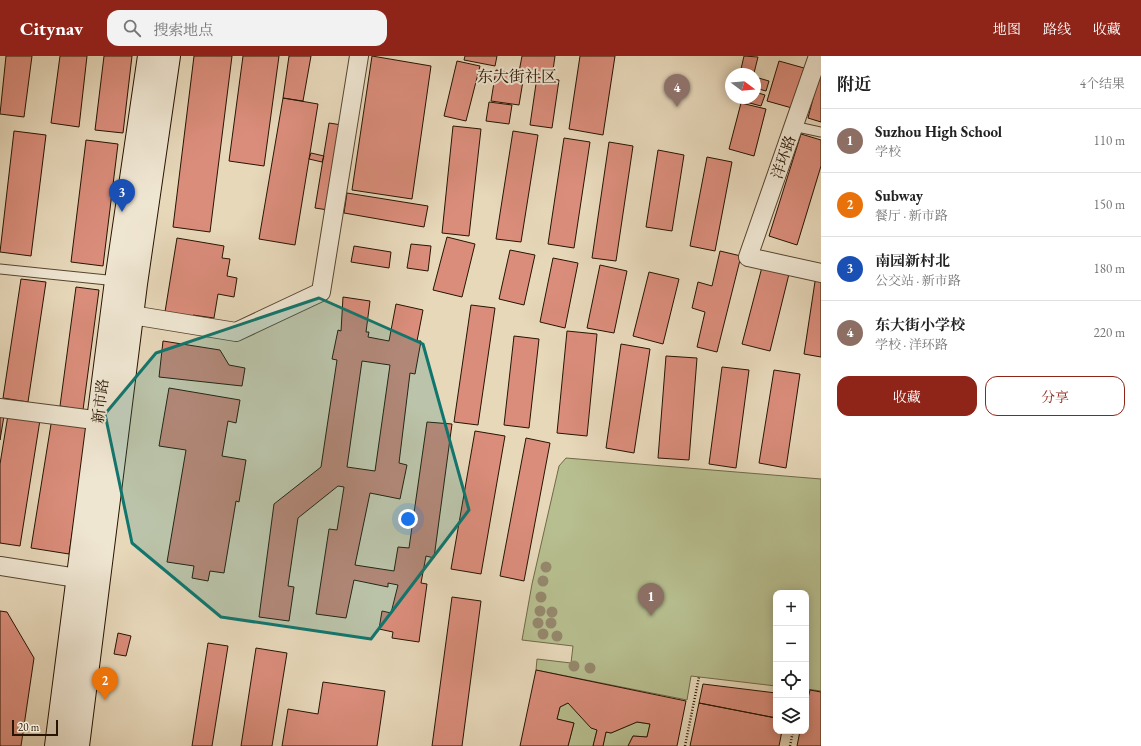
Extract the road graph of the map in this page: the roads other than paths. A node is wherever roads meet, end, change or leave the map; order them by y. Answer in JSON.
{"nodes":[{"id":1,"x":149,"y":56,"type":"edge"},
{"id":2,"x":169,"y":56,"type":"edge"},
{"id":3,"x":359,"y":56,"type":"edge"},
{"id":4,"x":818,"y":56,"type":"edge"},
{"id":5,"x":793,"y":126,"type":"junction"},
{"id":6,"x":821,"y":132,"type":"edge"},
{"id":7,"x":0,"y":269,"type":"edge"},
{"id":8,"x":821,"y":273,"type":"edge"},
{"id":9,"x":126,"y":282,"type":"junction"},
{"id":10,"x":132,"y":314,"type":"junction"},
{"id":11,"x":0,"y":408,"type":"edge"},
{"id":12,"x":108,"y":422,"type":"junction"},
{"id":13,"x":0,"y":566,"type":"edge"},
{"id":14,"x":77,"y":578,"type":"junction"},
{"id":15,"x":56,"y":746,"type":"edge"},
{"id":16,"x":78,"y":746,"type":"edge"}],
"edges":[{"from":1,"to":9,"type":"main road","name":"新市路"},
{"from":2,"to":9,"type":"main road","name":"新市路"},
{"from":3,"to":10,"type":"street"},
{"from":4,"to":5,"type":"street","name":"洋环路"},
{"from":5,"to":6,"type":"lane"},
{"from":5,"to":8,"type":"street","name":"洋环路"},
{"from":7,"to":9,"type":"lane"},
{"from":9,"to":10,"type":"main road","name":"新市路"},
{"from":9,"to":12,"type":"main road","name":"新市路"},
{"from":10,"to":12,"type":"main road","name":"新市路"},
{"from":11,"to":12,"type":"street"},
{"from":12,"to":14,"type":"main road","name":"新市路"},
{"from":12,"to":16,"type":"main road","name":"新市路"},
{"from":13,"to":14,"type":"street"},
{"from":14,"to":15,"type":"main road","name":"新市路"}]}
